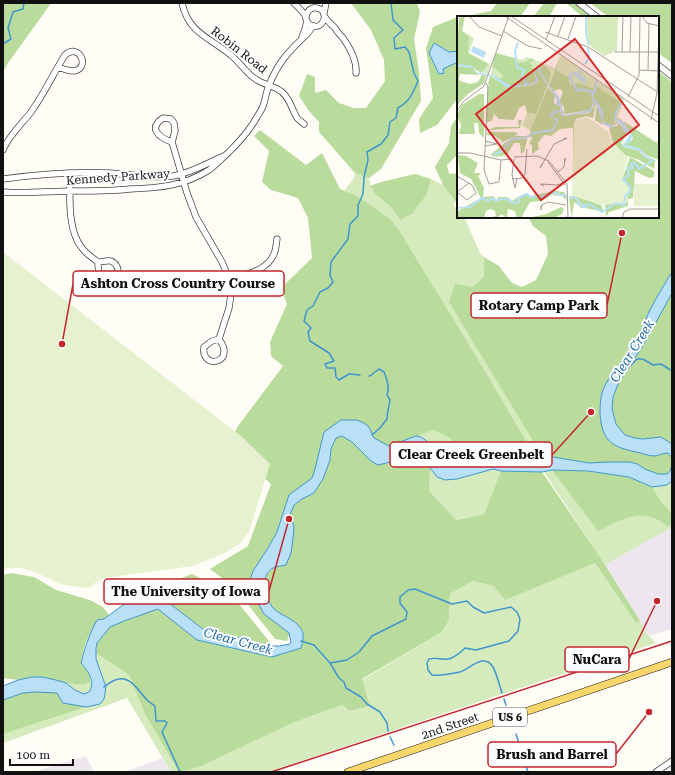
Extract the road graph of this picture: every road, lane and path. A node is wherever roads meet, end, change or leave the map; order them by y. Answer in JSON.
{"nodes":[{"id":1,"x":182,"y":3,"type":"edge"},
{"id":2,"x":320,"y":3,"type":"edge"},
{"id":3,"x":326,"y":3,"type":"edge"},
{"id":4,"x":579,"y":3,"type":"edge"},
{"id":5,"x":295,"y":4,"type":"edge"},
{"id":6,"x":313,"y":8,"type":"junction"},
{"id":7,"x":324,"y":15,"type":"junction"},
{"id":8,"x":596,"y":16,"type":"edge"},
{"id":9,"x":306,"y":19,"type":"junction"},
{"id":10,"x":317,"y":26,"type":"junction"},
{"id":11,"x":336,"y":31,"type":"junction"},
{"id":12,"x":301,"y":40,"type":"junction"},
{"id":13,"x":659,"y":66,"type":"edge"},
{"id":14,"x":58,"y":68,"type":"dead end"},
{"id":15,"x":356,"y":73,"type":"dead end"},
{"id":16,"x":672,"y":76,"type":"edge"},
{"id":17,"x":269,"y":85,"type":"junction"},
{"id":18,"x":304,"y":124,"type":"dead end"},
{"id":19,"x":172,"y":142,"type":"dead end"},
{"id":20,"x":3,"y":150,"type":"edge"},
{"id":21,"x":226,"y":155,"type":"junction"},
{"id":22,"x":70,"y":173,"type":"junction"},
{"id":23,"x":181,"y":174,"type":"junction"},
{"id":24,"x":3,"y":179,"type":"edge"},
{"id":25,"x":184,"y":182,"type":"junction"},
{"id":26,"x":70,"y":191,"type":"junction"},
{"id":27,"x":3,"y":192,"type":"edge"},
{"id":28,"x":277,"y":239,"type":"dead end"},
{"id":29,"x":98,"y":262,"type":"dead end"},
{"id":30,"x":229,"y":279,"type":"junction"},
{"id":31,"x":219,"y":339,"type":"dead end"},
{"id":32,"x":672,"y":662,"type":"edge"},
{"id":33,"x":672,"y":761,"type":"edge"},
{"id":34,"x":348,"y":772,"type":"edge"},
{"id":35,"x":656,"y":772,"type":"edge"}],
"edges":[{"from":1,"to":17,"type":"street","name":"Robin Road"},
{"from":2,"to":6,"type":"street"},
{"from":3,"to":7,"type":"street"},
{"from":4,"to":8,"type":"street"},
{"from":5,"to":6,"type":"street"},
{"from":5,"to":9,"type":"street"},
{"from":6,"to":7,"type":"street"},
{"from":6,"to":9,"type":"street"},
{"from":7,"to":10,"type":"street"},
{"from":7,"to":11,"type":"street"},
{"from":9,"to":10,"type":"street"},
{"from":9,"to":12,"type":"street","name":"Kennedy Parkway"},
{"from":10,"to":11,"type":"street"},
{"from":10,"to":12,"type":"street","name":"Kennedy Parkway"},
{"from":11,"to":15,"type":"street"},
{"from":12,"to":17,"type":"street","name":"Kennedy Parkway"},
{"from":13,"to":16,"type":"street"},
{"from":14,"to":20,"type":"street"},
{"from":17,"to":18,"type":"street","name":"Robin Road"},
{"from":17,"to":21,"type":"street","name":"Kennedy Parkway"},
{"from":19,"to":23,"type":"street"},
{"from":21,"to":23,"type":"street","name":"Kennedy Parkway"},
{"from":21,"to":25,"type":"street","name":"Kennedy Parkway"},
{"from":22,"to":23,"type":"street","name":"Kennedy Parkway"},
{"from":22,"to":24,"type":"street","name":"Kennedy Parkway"},
{"from":22,"to":26,"type":"street"},
{"from":23,"to":25,"type":"street"},
{"from":25,"to":26,"type":"street","name":"Kennedy Parkway"},
{"from":25,"to":30,"type":"street"},
{"from":26,"to":27,"type":"street","name":"Kennedy Parkway"},
{"from":26,"to":29,"type":"street"},
{"from":28,"to":30,"type":"street"},
{"from":30,"to":31,"type":"street"},
{"from":32,"to":34,"type":"main road","name":"2nd Street","number":"US 6"},
{"from":33,"to":35,"type":"street"}]}
